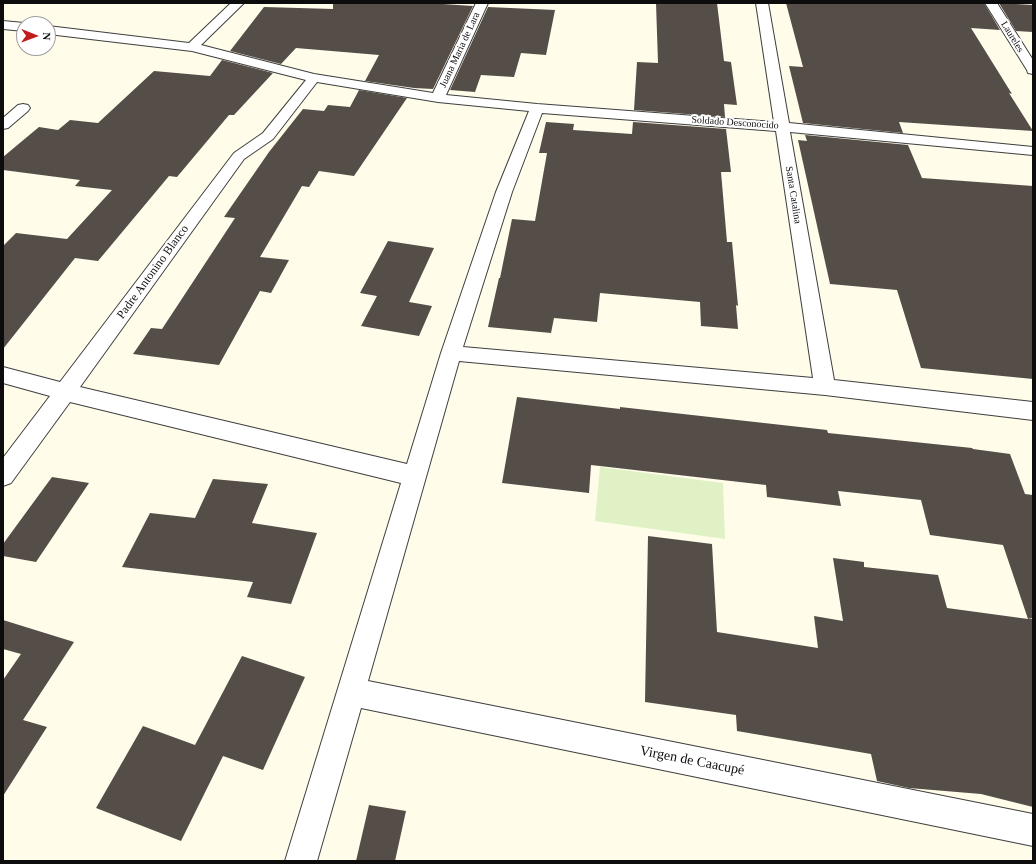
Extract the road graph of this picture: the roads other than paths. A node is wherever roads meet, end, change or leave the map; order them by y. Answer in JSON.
{"nodes":[{"id":1,"x":238,"y":3,"type":"edge"},
{"id":2,"x":482,"y":3,"type":"edge"},
{"id":3,"x":762,"y":3,"type":"edge"},
{"id":4,"x":991,"y":3,"type":"edge"},
{"id":5,"x":3,"y":24,"type":"edge"},
{"id":6,"x":16,"y":26,"type":"edge"},
{"id":7,"x":56,"y":31,"type":"edge"},
{"id":8,"x":192,"y":46,"type":"junction"},
{"id":9,"x":1033,"y":70,"type":"edge"},
{"id":10,"x":314,"y":78,"type":"junction"},
{"id":11,"x":438,"y":98,"type":"junction"},
{"id":12,"x":23,"y":108,"type":"dead end"},
{"id":13,"x":537,"y":108,"type":"junction"},
{"id":14,"x":3,"y":125,"type":"edge"},
{"id":15,"x":782,"y":127,"type":"junction"},
{"id":16,"x":1033,"y":151,"type":"edge"},
{"id":17,"x":451,"y":352,"type":"junction"},
{"id":18,"x":3,"y":375,"type":"edge"},
{"id":19,"x":825,"y":387,"type":"junction"},
{"id":20,"x":65,"y":392,"type":"junction"},
{"id":21,"x":1033,"y":411,"type":"edge"},
{"id":22,"x":3,"y":476,"type":"edge"},
{"id":23,"x":416,"y":476,"type":"junction"},
{"id":24,"x":351,"y":692,"type":"junction"},
{"id":25,"x":1033,"y":830,"type":"edge"},
{"id":26,"x":301,"y":861,"type":"edge"}],
"edges":[{"from":1,"to":8,"type":"street"},
{"from":2,"to":11,"type":"street","name":"Juana Maria de Lara"},
{"from":3,"to":15,"type":"street","name":"Santa Catalina"},
{"from":4,"to":9,"type":"street","name":"Laureles"},
{"from":5,"to":6,"type":"street"},
{"from":7,"to":8,"type":"street","name":"Soldado Desconocido"},
{"from":8,"to":10,"type":"street","name":"Soldado Desconocido"},
{"from":10,"to":11,"type":"street","name":"Soldado Desconocido"},
{"from":10,"to":20,"type":"street","name":"Padre Antonino Blanco"},
{"from":11,"to":13,"type":"street","name":"Soldado Desconocido"},
{"from":12,"to":14,"type":"street"},
{"from":13,"to":15,"type":"street","name":"Soldado Desconocido"},
{"from":13,"to":17,"type":"street"},
{"from":15,"to":16,"type":"street","name":"Soldado Desconocido"},
{"from":15,"to":19,"type":"street","name":"Santa Catalina"},
{"from":17,"to":19,"type":"street"},
{"from":17,"to":23,"type":"street"},
{"from":18,"to":20,"type":"street"},
{"from":19,"to":21,"type":"street"},
{"from":20,"to":22,"type":"street","name":"Padre Antonino Blanco"},
{"from":20,"to":23,"type":"street"},
{"from":23,"to":24,"type":"street"},
{"from":24,"to":25,"type":"street","name":"Virgen de Caacupé"},
{"from":24,"to":26,"type":"street"}]}
